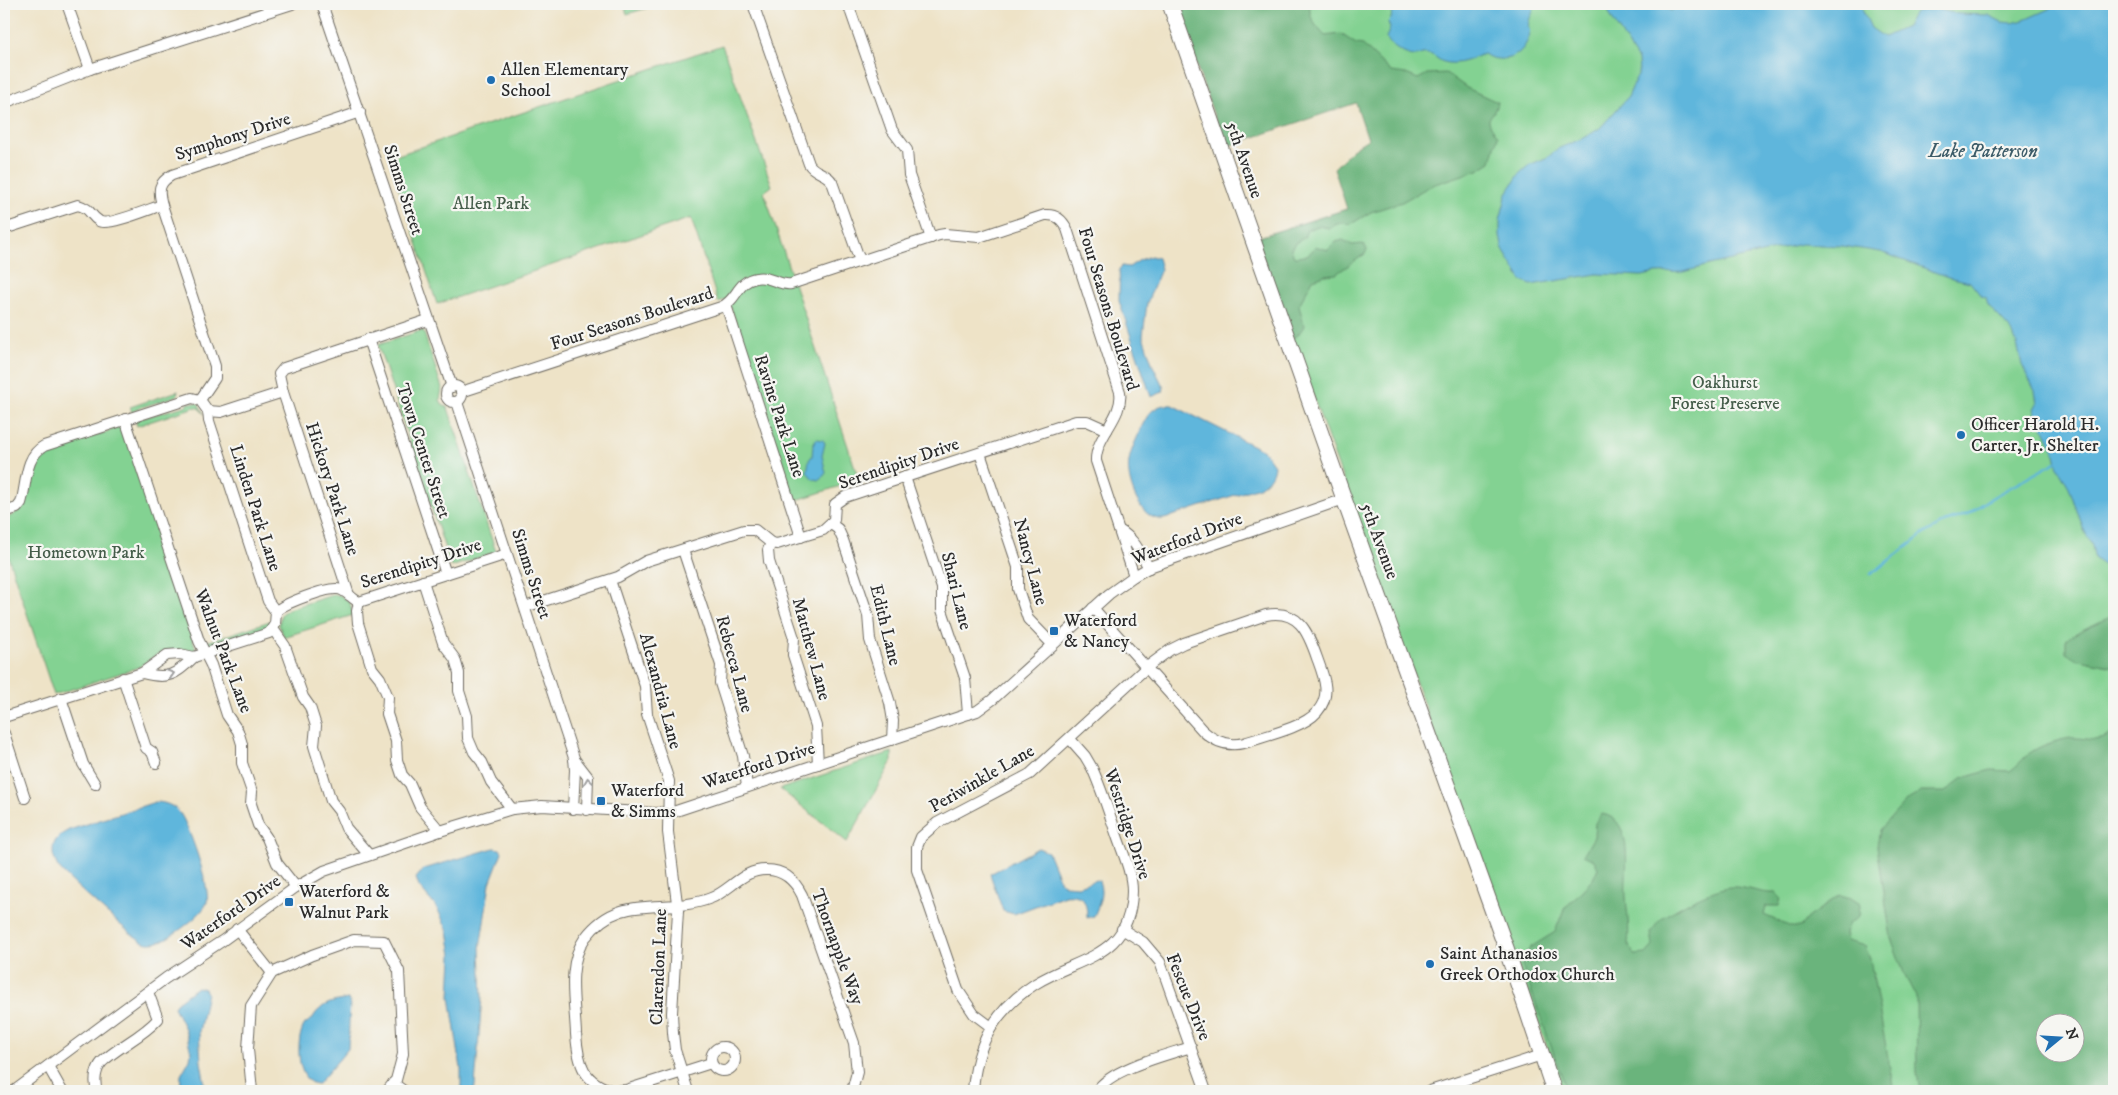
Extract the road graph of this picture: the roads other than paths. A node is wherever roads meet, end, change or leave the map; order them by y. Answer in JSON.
{"nodes":[{"id":1,"x":67,"y":4,"type":"edge"},
{"id":2,"x":292,"y":4,"type":"edge"},
{"id":3,"x":322,"y":4,"type":"edge"},
{"id":4,"x":753,"y":4,"type":"edge"},
{"id":5,"x":848,"y":4,"type":"edge"},
{"id":6,"x":1170,"y":4,"type":"edge"},
{"id":7,"x":90,"y":69,"type":"junction"},
{"id":8,"x":4,"y":103,"type":"edge"},
{"id":9,"x":360,"y":112,"type":"junction"},
{"id":10,"x":162,"y":205,"type":"junction"},
{"id":11,"x":4,"y":229,"type":"edge"},
{"id":12,"x":931,"y":238,"type":"junction"},
{"id":13,"x":860,"y":261,"type":"junction"},
{"id":14,"x":726,"y":306,"type":"junction"},
{"id":15,"x":428,"y":320,"type":"junction"},
{"id":16,"x":368,"y":340,"type":"junction"},
{"id":17,"x":283,"y":392,"type":"junction"},
{"id":18,"x":457,"y":393,"type":"junction"},
{"id":19,"x":200,"y":400,"type":"junction"},
{"id":20,"x":208,"y":411,"type":"junction"},
{"id":21,"x":125,"y":419,"type":"junction"},
{"id":22,"x":1107,"y":430,"type":"junction"},
{"id":23,"x":980,"y":453,"type":"junction"},
{"id":24,"x":906,"y":478,"type":"junction"},
{"id":25,"x":1344,"y":499,"type":"junction"},
{"id":26,"x":4,"y":512,"type":"edge"},
{"id":27,"x":831,"y":524,"type":"junction"},
{"id":28,"x":1119,"y":530,"type":"junction"},
{"id":29,"x":801,"y":537,"type":"junction"},
{"id":30,"x":771,"y":543,"type":"junction"},
{"id":31,"x":683,"y":550,"type":"junction"},
{"id":32,"x":507,"y":554,"type":"junction"},
{"id":33,"x":1149,"y":568,"type":"junction"},
{"id":34,"x":446,"y":574,"type":"junction"},
{"id":35,"x":1134,"y":576,"type":"junction"},
{"id":36,"x":610,"y":580,"type":"junction"},
{"id":37,"x":423,"y":582,"type":"junction"},
{"id":38,"x":350,"y":597,"type":"junction"},
{"id":39,"x":359,"y":602,"type":"junction"},
{"id":40,"x":525,"y":607,"type":"junction"},
{"id":41,"x":1093,"y":608,"type":"junction"},
{"id":42,"x":276,"y":612,"type":"junction"},
{"id":43,"x":273,"y":629,"type":"junction"},
{"id":44,"x":1052,"y":644,"type":"junction"},
{"id":45,"x":205,"y":654,"type":"junction"},
{"id":46,"x":194,"y":656,"type":"junction"},
{"id":47,"x":1147,"y":667,"type":"junction"},
{"id":48,"x":142,"y":673,"type":"junction"},
{"id":49,"x":123,"y":678,"type":"junction"},
{"id":50,"x":61,"y":698,"type":"junction"},
{"id":51,"x":968,"y":714,"type":"junction"},
{"id":52,"x":4,"y":717,"type":"edge"},
{"id":53,"x":4,"y":733,"type":"edge"},
{"id":54,"x":1070,"y":739,"type":"junction"},
{"id":55,"x":892,"y":740,"type":"junction"},
{"id":56,"x":574,"y":758,"type":"junction"},
{"id":57,"x":156,"y":763,"type":"dead end"},
{"id":58,"x":818,"y":764,"type":"junction"},
{"id":59,"x":95,"y":784,"type":"dead end"},
{"id":60,"x":747,"y":788,"type":"junction"},
{"id":61,"x":25,"y":798,"type":"dead end"},
{"id":62,"x":573,"y":808,"type":"junction"},
{"id":63,"x":512,"y":809,"type":"junction"},
{"id":64,"x":588,"y":810,"type":"junction"},
{"id":65,"x":668,"y":812,"type":"junction"},
{"id":66,"x":440,"y":831,"type":"junction"},
{"id":67,"x":369,"y":855,"type":"junction"},
{"id":68,"x":296,"y":887,"type":"junction"},
{"id":69,"x":677,"y":904,"type":"junction"},
{"id":70,"x":237,"y":929,"type":"junction"},
{"id":71,"x":1122,"y":929,"type":"junction"},
{"id":72,"x":272,"y":973,"type":"junction"},
{"id":73,"x":148,"y":992,"type":"junction"},
{"id":74,"x":990,"y":1026,"type":"junction"},
{"id":75,"x":1191,"y":1046,"type":"junction"},
{"id":76,"x":1542,"y":1054,"type":"junction"},
{"id":77,"x":711,"y":1063,"type":"dead end"},
{"id":78,"x":48,"y":1066,"type":"junction"},
{"id":79,"x":681,"y":1071,"type":"junction"},
{"id":80,"x":390,"y":1087,"type":"edge"},
{"id":81,"x":14,"y":1091,"type":"edge"},
{"id":82,"x":62,"y":1091,"type":"edge"},
{"id":83,"x":97,"y":1091,"type":"edge"},
{"id":84,"x":252,"y":1091,"type":"edge"},
{"id":85,"x":404,"y":1091,"type":"edge"},
{"id":86,"x":615,"y":1091,"type":"edge"},
{"id":87,"x":688,"y":1091,"type":"edge"},
{"id":88,"x":852,"y":1091,"type":"edge"},
{"id":89,"x":973,"y":1091,"type":"edge"},
{"id":90,"x":1098,"y":1091,"type":"edge"},
{"id":91,"x":1206,"y":1091,"type":"edge"},
{"id":92,"x":1430,"y":1091,"type":"edge"},
{"id":93,"x":1554,"y":1091,"type":"edge"}],
"edges":[{"from":1,"to":7,"type":"street"},
{"from":2,"to":7,"type":"street"},
{"from":3,"to":9,"type":"street","name":"Simms Street"},
{"from":4,"to":13,"type":"street"},
{"from":5,"to":12,"type":"street"},
{"from":6,"to":25,"type":"street","name":"5th Avenue"},
{"from":7,"to":8,"type":"street"},
{"from":9,"to":10,"type":"street","name":"Symphony Drive"},
{"from":9,"to":15,"type":"street","name":"Simms Street"},
{"from":10,"to":11,"type":"street"},
{"from":10,"to":19,"type":"street"},
{"from":12,"to":13,"type":"street","name":"Four Seasons Boulevard"},
{"from":12,"to":22,"type":"street","name":"Four Seasons Boulevard"},
{"from":13,"to":14,"type":"street","name":"Four Seasons Boulevard"},
{"from":14,"to":18,"type":"street","name":"Four Seasons Boulevard"},
{"from":14,"to":29,"type":"street","name":"Ravine Park Lane"},
{"from":15,"to":16,"type":"street"},
{"from":15,"to":18,"type":"street","name":"Simms Street"},
{"from":16,"to":17,"type":"street"},
{"from":16,"to":34,"type":"street","name":"Town Center Street"},
{"from":17,"to":20,"type":"street"},
{"from":17,"to":38,"type":"street","name":"Hickory Park Lane"},
{"from":18,"to":32,"type":"street","name":"Simms Street"},
{"from":19,"to":20,"type":"street"},
{"from":19,"to":21,"type":"street"},
{"from":20,"to":42,"type":"street","name":"Linden Park Lane"},
{"from":21,"to":26,"type":"street"},
{"from":21,"to":45,"type":"street","name":"Walnut Park Lane"},
{"from":22,"to":23,"type":"street","name":"Serendipity Drive"},
{"from":22,"to":28,"type":"street","name":"Four Seasons Boulevard"},
{"from":23,"to":24,"type":"street","name":"Serendipity Drive"},
{"from":23,"to":44,"type":"street","name":"Nancy Lane"},
{"from":24,"to":27,"type":"street","name":"Serendipity Drive"},
{"from":24,"to":51,"type":"street","name":"Shari Lane"},
{"from":25,"to":33,"type":"street","name":"Waterford Drive"},
{"from":25,"to":76,"type":"street","name":"5th Avenue"},
{"from":27,"to":29,"type":"street"},
{"from":27,"to":55,"type":"street","name":"Edith Lane"},
{"from":28,"to":33,"type":"street","name":"Four Seasons Boulevard"},
{"from":28,"to":35,"type":"street","name":"Four Seasons Boulevard"},
{"from":29,"to":30,"type":"street"},
{"from":30,"to":31,"type":"street"},
{"from":30,"to":58,"type":"street","name":"Matthew Lane"},
{"from":31,"to":36,"type":"street"},
{"from":31,"to":60,"type":"street","name":"Rebecca Lane"},
{"from":32,"to":34,"type":"street","name":"Serendipity Drive"},
{"from":32,"to":40,"type":"street","name":"Simms Street"},
{"from":33,"to":35,"type":"street","name":"Waterford Drive"},
{"from":34,"to":37,"type":"street","name":"Serendipity Drive"},
{"from":35,"to":41,"type":"street","name":"Waterford Drive"},
{"from":36,"to":40,"type":"street"},
{"from":36,"to":65,"type":"street","name":"Alexandria Lane"},
{"from":37,"to":39,"type":"street","name":"Serendipity Drive"},
{"from":37,"to":63,"type":"street"},
{"from":38,"to":39,"type":"street","name":"Serendipity Drive"},
{"from":38,"to":42,"type":"street","name":"Serendipity Drive"},
{"from":39,"to":66,"type":"street"},
{"from":40,"to":56,"type":"street","name":"Simms Street"},
{"from":41,"to":44,"type":"street","name":"Waterford Drive"},
{"from":41,"to":47,"type":"street"},
{"from":42,"to":43,"type":"street"},
{"from":43,"to":45,"type":"street"},
{"from":43,"to":67,"type":"street"},
{"from":44,"to":51,"type":"street","name":"Waterford Drive"},
{"from":45,"to":46,"type":"street"},
{"from":45,"to":68,"type":"street","name":"Walnut Park Lane"},
{"from":46,"to":48,"type":"street"},
{"from":48,"to":46,"type":"street","one_way":true},
{"from":47,"to":47,"type":"street"},
{"from":47,"to":54,"type":"street","name":"Periwinkle Lane"},
{"from":48,"to":49,"type":"street"},
{"from":49,"to":50,"type":"street"},
{"from":49,"to":57,"type":"street"},
{"from":50,"to":52,"type":"street"},
{"from":50,"to":59,"type":"street"},
{"from":51,"to":55,"type":"street","name":"Waterford Drive"},
{"from":53,"to":61,"type":"street"},
{"from":54,"to":71,"type":"street","name":"Westridge Drive"},
{"from":54,"to":74,"type":"street","name":"Periwinkle Lane"},
{"from":55,"to":58,"type":"street","name":"Waterford Drive"},
{"from":56,"to":62,"type":"street","name":"Simms Street"},
{"from":64,"to":56,"type":"street","name":"Simms Street","one_way":true},
{"from":58,"to":60,"type":"street","name":"Waterford Drive"},
{"from":60,"to":65,"type":"street","name":"Waterford Drive"},
{"from":62,"to":63,"type":"street","name":"Waterford Drive"},
{"from":62,"to":64,"type":"street","name":"Waterford Drive"},
{"from":63,"to":66,"type":"street","name":"Waterford Drive"},
{"from":64,"to":65,"type":"street","name":"Waterford Drive"},
{"from":65,"to":69,"type":"street","name":"Clarendon Lane"},
{"from":66,"to":67,"type":"street","name":"Waterford Drive"},
{"from":67,"to":68,"type":"street","name":"Waterford Drive"},
{"from":68,"to":70,"type":"street","name":"Waterford Drive"},
{"from":69,"to":79,"type":"street","name":"Clarendon Lane"},
{"from":69,"to":86,"type":"street","name":"Thornapple Way"},
{"from":69,"to":88,"type":"street","name":"Thornapple Way"},
{"from":70,"to":72,"type":"street"},
{"from":70,"to":73,"type":"street","name":"Waterford Drive"},
{"from":71,"to":74,"type":"street","name":"Westridge Drive"},
{"from":71,"to":75,"type":"street","name":"Fescue Drive"},
{"from":72,"to":80,"type":"street"},
{"from":72,"to":84,"type":"street"},
{"from":73,"to":78,"type":"street","name":"Waterford Drive"},
{"from":73,"to":83,"type":"street"},
{"from":74,"to":89,"type":"street","name":"Westridge Drive"},
{"from":75,"to":90,"type":"street"},
{"from":75,"to":91,"type":"street","name":"Fescue Drive"},
{"from":76,"to":92,"type":"street"},
{"from":76,"to":93,"type":"street","name":"5th Avenue"},
{"from":77,"to":79,"type":"street"},
{"from":78,"to":81,"type":"street","name":"Waterford Drive"},
{"from":78,"to":82,"type":"street"},
{"from":79,"to":86,"type":"street"},
{"from":79,"to":87,"type":"street","name":"Clarendon Lane"},
{"from":80,"to":85,"type":"street"}]}
